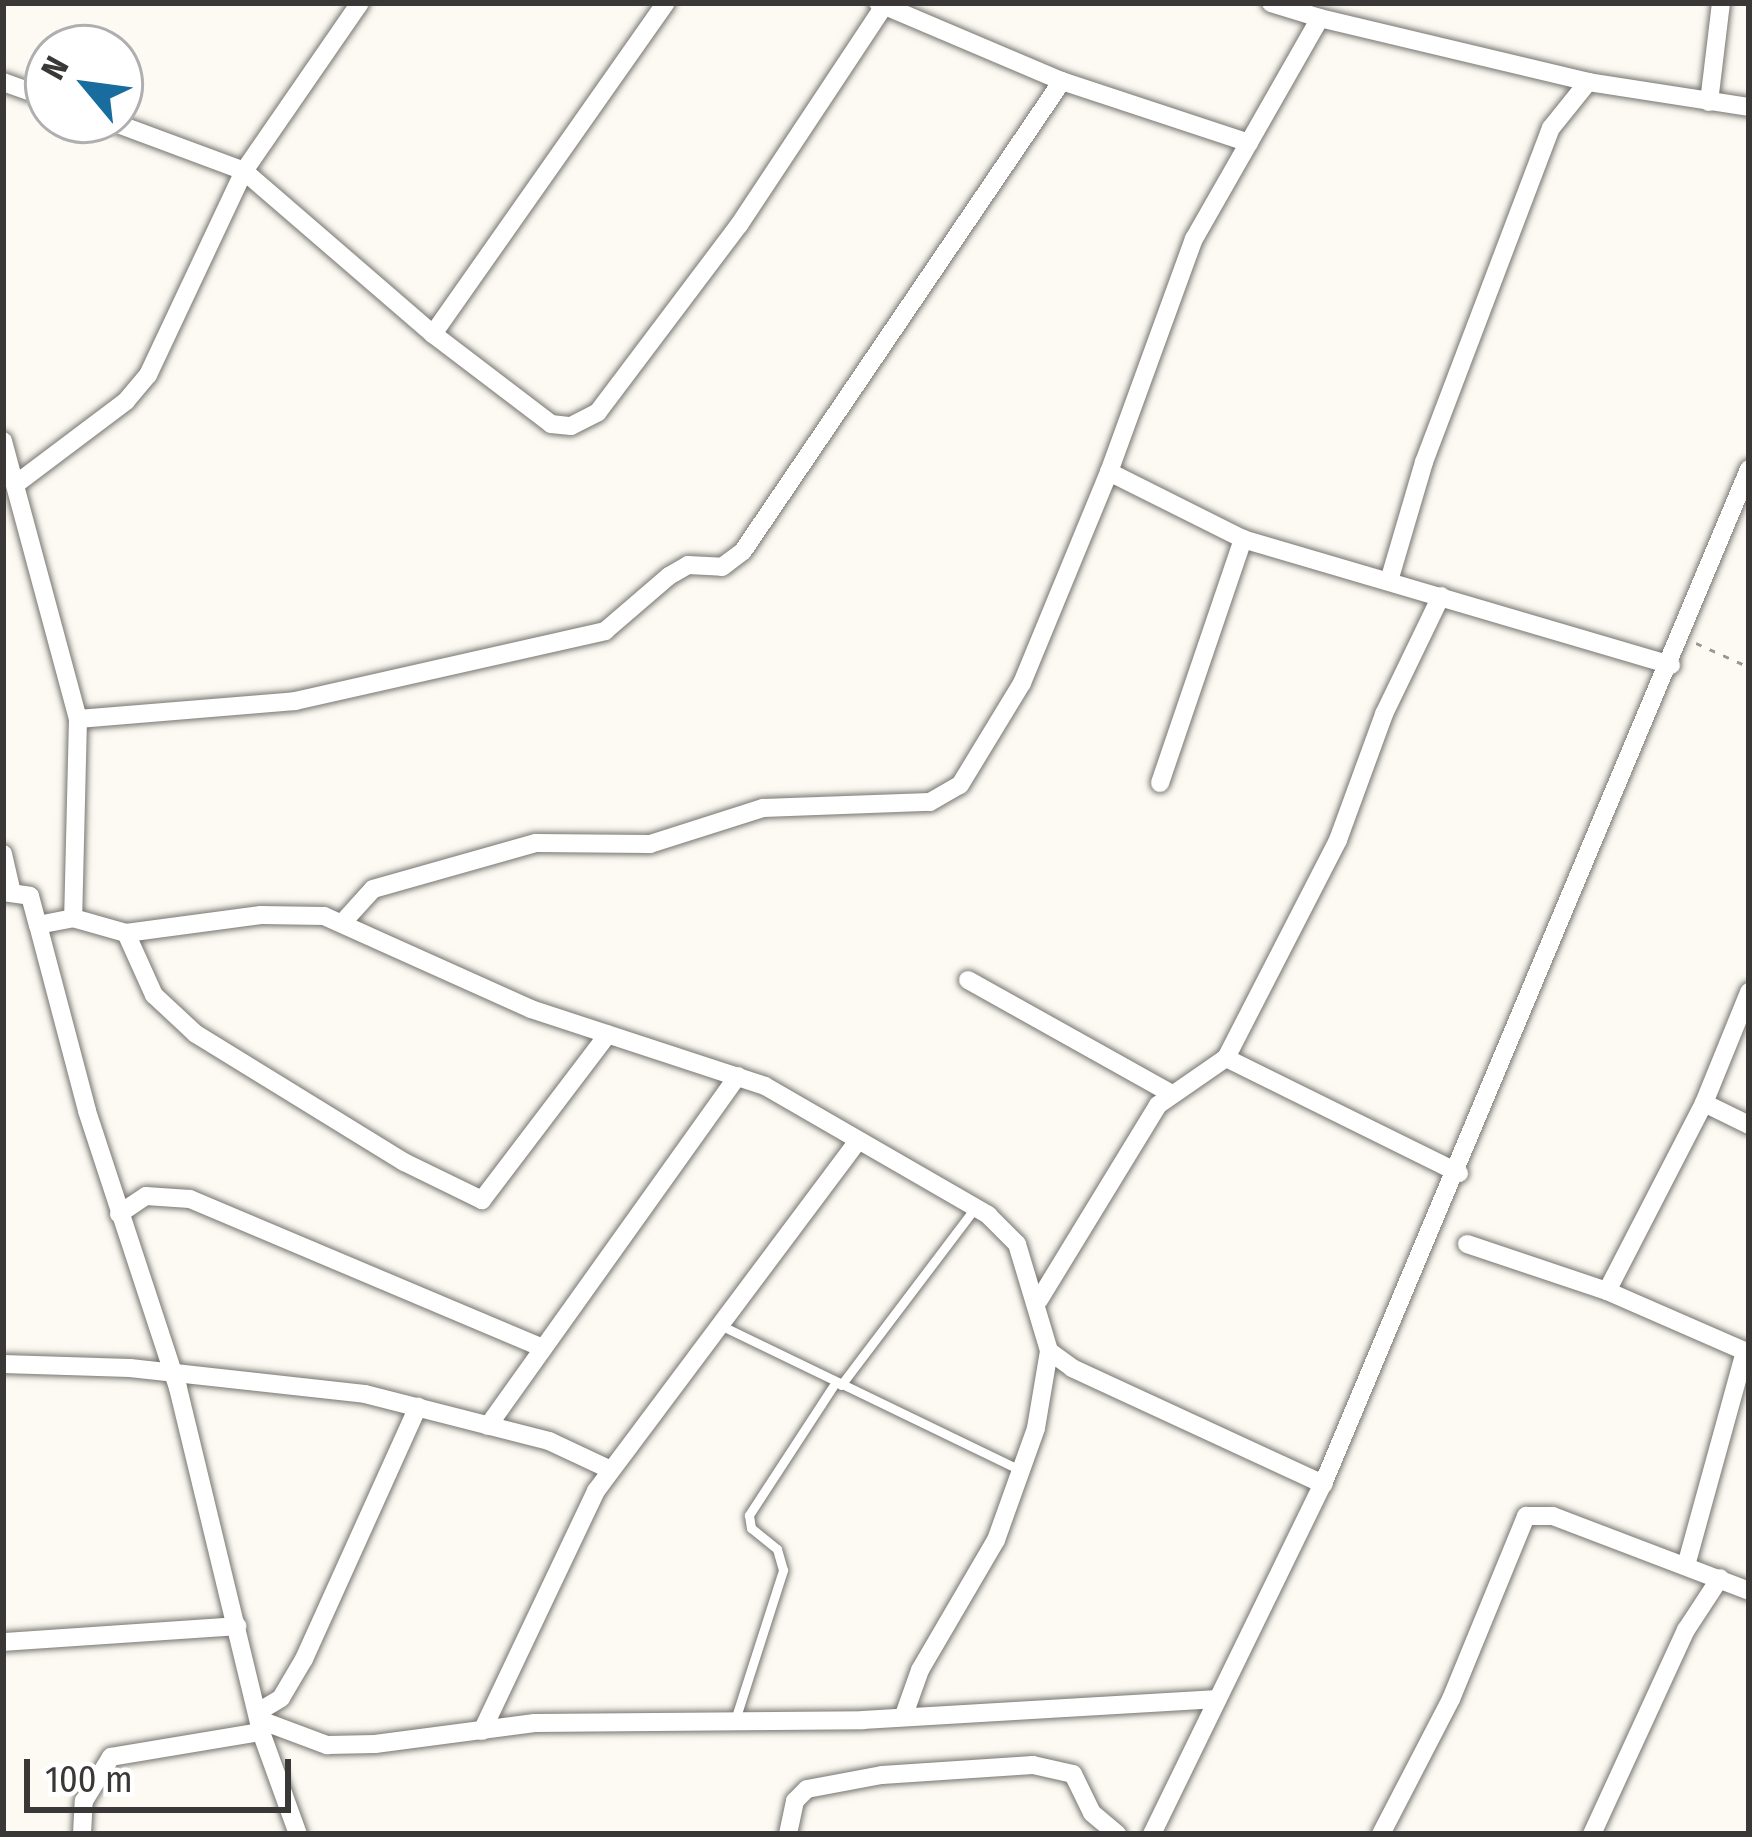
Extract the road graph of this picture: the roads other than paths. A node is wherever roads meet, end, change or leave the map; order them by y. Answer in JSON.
{"nodes":[{"id":1,"x":360,"y":3,"type":"edge"},
{"id":2,"x":666,"y":3,"type":"edge"},
{"id":3,"x":1271,"y":3,"type":"edge"},
{"id":4,"x":1721,"y":3,"type":"edge"},
{"id":5,"x":881,"y":4,"type":"edge"},
{"id":6,"x":1320,"y":18,"type":"junction"},
{"id":7,"x":1062,"y":81,"type":"junction"},
{"id":8,"x":1588,"y":82,"type":"junction"},
{"id":9,"x":1709,"y":102,"type":"junction"},
{"id":10,"x":1749,"y":107,"type":"edge"},
{"id":11,"x":144,"y":134,"type":"edge"},
{"id":12,"x":1250,"y":143,"type":"junction"},
{"id":13,"x":244,"y":171,"type":"junction"},
{"id":14,"x":433,"y":334,"type":"junction"},
{"id":15,"x":3,"y":441,"type":"edge"},
{"id":16,"x":1749,"y":470,"type":"edge"},
{"id":17,"x":1108,"y":472,"type":"junction"},
{"id":18,"x":16,"y":484,"type":"junction"},
{"id":19,"x":1243,"y":539,"type":"junction"},
{"id":20,"x":1389,"y":580,"type":"junction"},
{"id":21,"x":1441,"y":596,"type":"junction"},
{"id":22,"x":1671,"y":664,"type":"junction"},
{"id":23,"x":78,"y":719,"type":"junction"},
{"id":24,"x":1160,"y":782,"type":"dead end"},
{"id":25,"x":3,"y":854,"type":"edge"},
{"id":26,"x":8,"y":892,"type":"edge"},
{"id":27,"x":74,"y":918,"type":"junction"},
{"id":28,"x":344,"y":921,"type":"junction"},
{"id":29,"x":38,"y":925,"type":"junction"},
{"id":30,"x":126,"y":933,"type":"junction"},
{"id":31,"x":968,"y":980,"type":"dead end"},
{"id":32,"x":1749,"y":992,"type":"edge"},
{"id":33,"x":608,"y":1034,"type":"junction"},
{"id":34,"x":1226,"y":1058,"type":"junction"},
{"id":35,"x":738,"y":1076,"type":"junction"},
{"id":36,"x":1170,"y":1093,"type":"junction"},
{"id":37,"x":1704,"y":1103,"type":"junction"},
{"id":38,"x":1749,"y":1125,"type":"edge"},
{"id":39,"x":858,"y":1141,"type":"junction"},
{"id":40,"x":1459,"y":1173,"type":"junction"},
{"id":41,"x":975,"y":1208,"type":"junction"},
{"id":42,"x":119,"y":1214,"type":"junction"},
{"id":43,"x":1467,"y":1244,"type":"dead end"},
{"id":44,"x":1607,"y":1291,"type":"junction"},
{"id":45,"x":1039,"y":1300,"type":"junction"},
{"id":46,"x":716,"y":1323,"type":"junction"},
{"id":47,"x":542,"y":1348,"type":"junction"},
{"id":48,"x":1049,"y":1351,"type":"junction"},
{"id":49,"x":1747,"y":1352,"type":"edge"},
{"id":50,"x":3,"y":1364,"type":"edge"},
{"id":51,"x":175,"y":1378,"type":"junction"},
{"id":52,"x":838,"y":1384,"type":"junction"},
{"id":53,"x":418,"y":1407,"type":"junction"},
{"id":54,"x":488,"y":1426,"type":"junction"},
{"id":55,"x":1016,"y":1468,"type":"junction"},
{"id":56,"x":611,"y":1470,"type":"junction"},
{"id":57,"x":1323,"y":1484,"type":"junction"},
{"id":58,"x":1687,"y":1562,"type":"junction"},
{"id":59,"x":1720,"y":1578,"type":"junction"},
{"id":60,"x":1749,"y":1591,"type":"edge"},
{"id":61,"x":237,"y":1626,"type":"junction"},
{"id":62,"x":3,"y":1642,"type":"edge"},
{"id":63,"x":1217,"y":1699,"type":"junction"},
{"id":64,"x":904,"y":1715,"type":"junction"},
{"id":65,"x":260,"y":1722,"type":"junction"},
{"id":66,"x":734,"y":1723,"type":"junction"},
{"id":67,"x":482,"y":1731,"type":"junction"},
{"id":68,"x":82,"y":1834,"type":"edge"},
{"id":69,"x":298,"y":1834,"type":"edge"},
{"id":70,"x":788,"y":1834,"type":"edge"},
{"id":71,"x":1117,"y":1834,"type":"edge"},
{"id":72,"x":1152,"y":1834,"type":"edge"},
{"id":73,"x":1382,"y":1834,"type":"edge"},
{"id":74,"x":1592,"y":1834,"type":"edge"}],
"edges":[{"from":1,"to":13,"type":"street"},
{"from":2,"to":14,"type":"street"},
{"from":3,"to":6,"type":"street"},
{"from":4,"to":9,"type":"street"},
{"from":5,"to":7,"type":"street"},
{"from":5,"to":14,"type":"street"},
{"from":6,"to":8,"type":"street"},
{"from":6,"to":12,"type":"street"},
{"from":7,"to":12,"type":"street"},
{"from":7,"to":23,"type":"street"},
{"from":8,"to":9,"type":"street"},
{"from":8,"to":20,"type":"street"},
{"from":9,"to":10,"type":"street"},
{"from":11,"to":13,"type":"street"},
{"from":12,"to":17,"type":"street"},
{"from":13,"to":14,"type":"street"},
{"from":13,"to":18,"type":"street"},
{"from":15,"to":18,"type":"street"},
{"from":16,"to":22,"type":"street"},
{"from":17,"to":19,"type":"street"},
{"from":17,"to":28,"type":"street"},
{"from":18,"to":23,"type":"street"},
{"from":19,"to":20,"type":"street"},
{"from":19,"to":24,"type":"street"},
{"from":20,"to":21,"type":"street"},
{"from":21,"to":22,"type":"street"},
{"from":21,"to":34,"type":"street"},
{"from":22,"to":40,"type":"street"},
{"from":23,"to":27,"type":"street"},
{"from":25,"to":26,"type":"street"},
{"from":26,"to":29,"type":"street"},
{"from":27,"to":29,"type":"street"},
{"from":27,"to":30,"type":"street"},
{"from":28,"to":30,"type":"street"},
{"from":28,"to":33,"type":"street"},
{"from":29,"to":42,"type":"street"},
{"from":30,"to":33,"type":"street"},
{"from":31,"to":36,"type":"street"},
{"from":32,"to":37,"type":"street"},
{"from":33,"to":35,"type":"street"},
{"from":34,"to":36,"type":"street"},
{"from":34,"to":40,"type":"street"},
{"from":35,"to":39,"type":"street"},
{"from":35,"to":47,"type":"street"},
{"from":36,"to":45,"type":"street"},
{"from":37,"to":38,"type":"street"},
{"from":37,"to":44,"type":"street"},
{"from":39,"to":41,"type":"street"},
{"from":39,"to":46,"type":"street"},
{"from":40,"to":57,"type":"street"},
{"from":41,"to":45,"type":"street"},
{"from":41,"to":52,"type":"lane"},
{"from":42,"to":47,"type":"street"},
{"from":42,"to":51,"type":"street"},
{"from":43,"to":44,"type":"street"},
{"from":44,"to":49,"type":"street"},
{"from":45,"to":48,"type":"street"},
{"from":46,"to":52,"type":"lane"},
{"from":46,"to":56,"type":"street"},
{"from":47,"to":54,"type":"street"},
{"from":48,"to":55,"type":"street"},
{"from":48,"to":57,"type":"street"},
{"from":49,"to":58,"type":"street"},
{"from":50,"to":51,"type":"street"},
{"from":51,"to":53,"type":"street"},
{"from":51,"to":61,"type":"street"},
{"from":52,"to":55,"type":"lane"},
{"from":52,"to":66,"type":"lane"},
{"from":53,"to":54,"type":"street"},
{"from":53,"to":65,"type":"street"},
{"from":54,"to":56,"type":"street"},
{"from":55,"to":64,"type":"street"},
{"from":56,"to":67,"type":"street"},
{"from":57,"to":63,"type":"street"},
{"from":58,"to":59,"type":"street"},
{"from":58,"to":73,"type":"street"},
{"from":59,"to":60,"type":"street"},
{"from":59,"to":74,"type":"street"},
{"from":61,"to":62,"type":"street"},
{"from":61,"to":65,"type":"street"},
{"from":63,"to":64,"type":"street"},
{"from":63,"to":72,"type":"street"},
{"from":64,"to":66,"type":"street"},
{"from":65,"to":67,"type":"street"},
{"from":65,"to":68,"type":"street"},
{"from":65,"to":69,"type":"street"},
{"from":66,"to":67,"type":"street"},
{"from":70,"to":71,"type":"street"}]}
